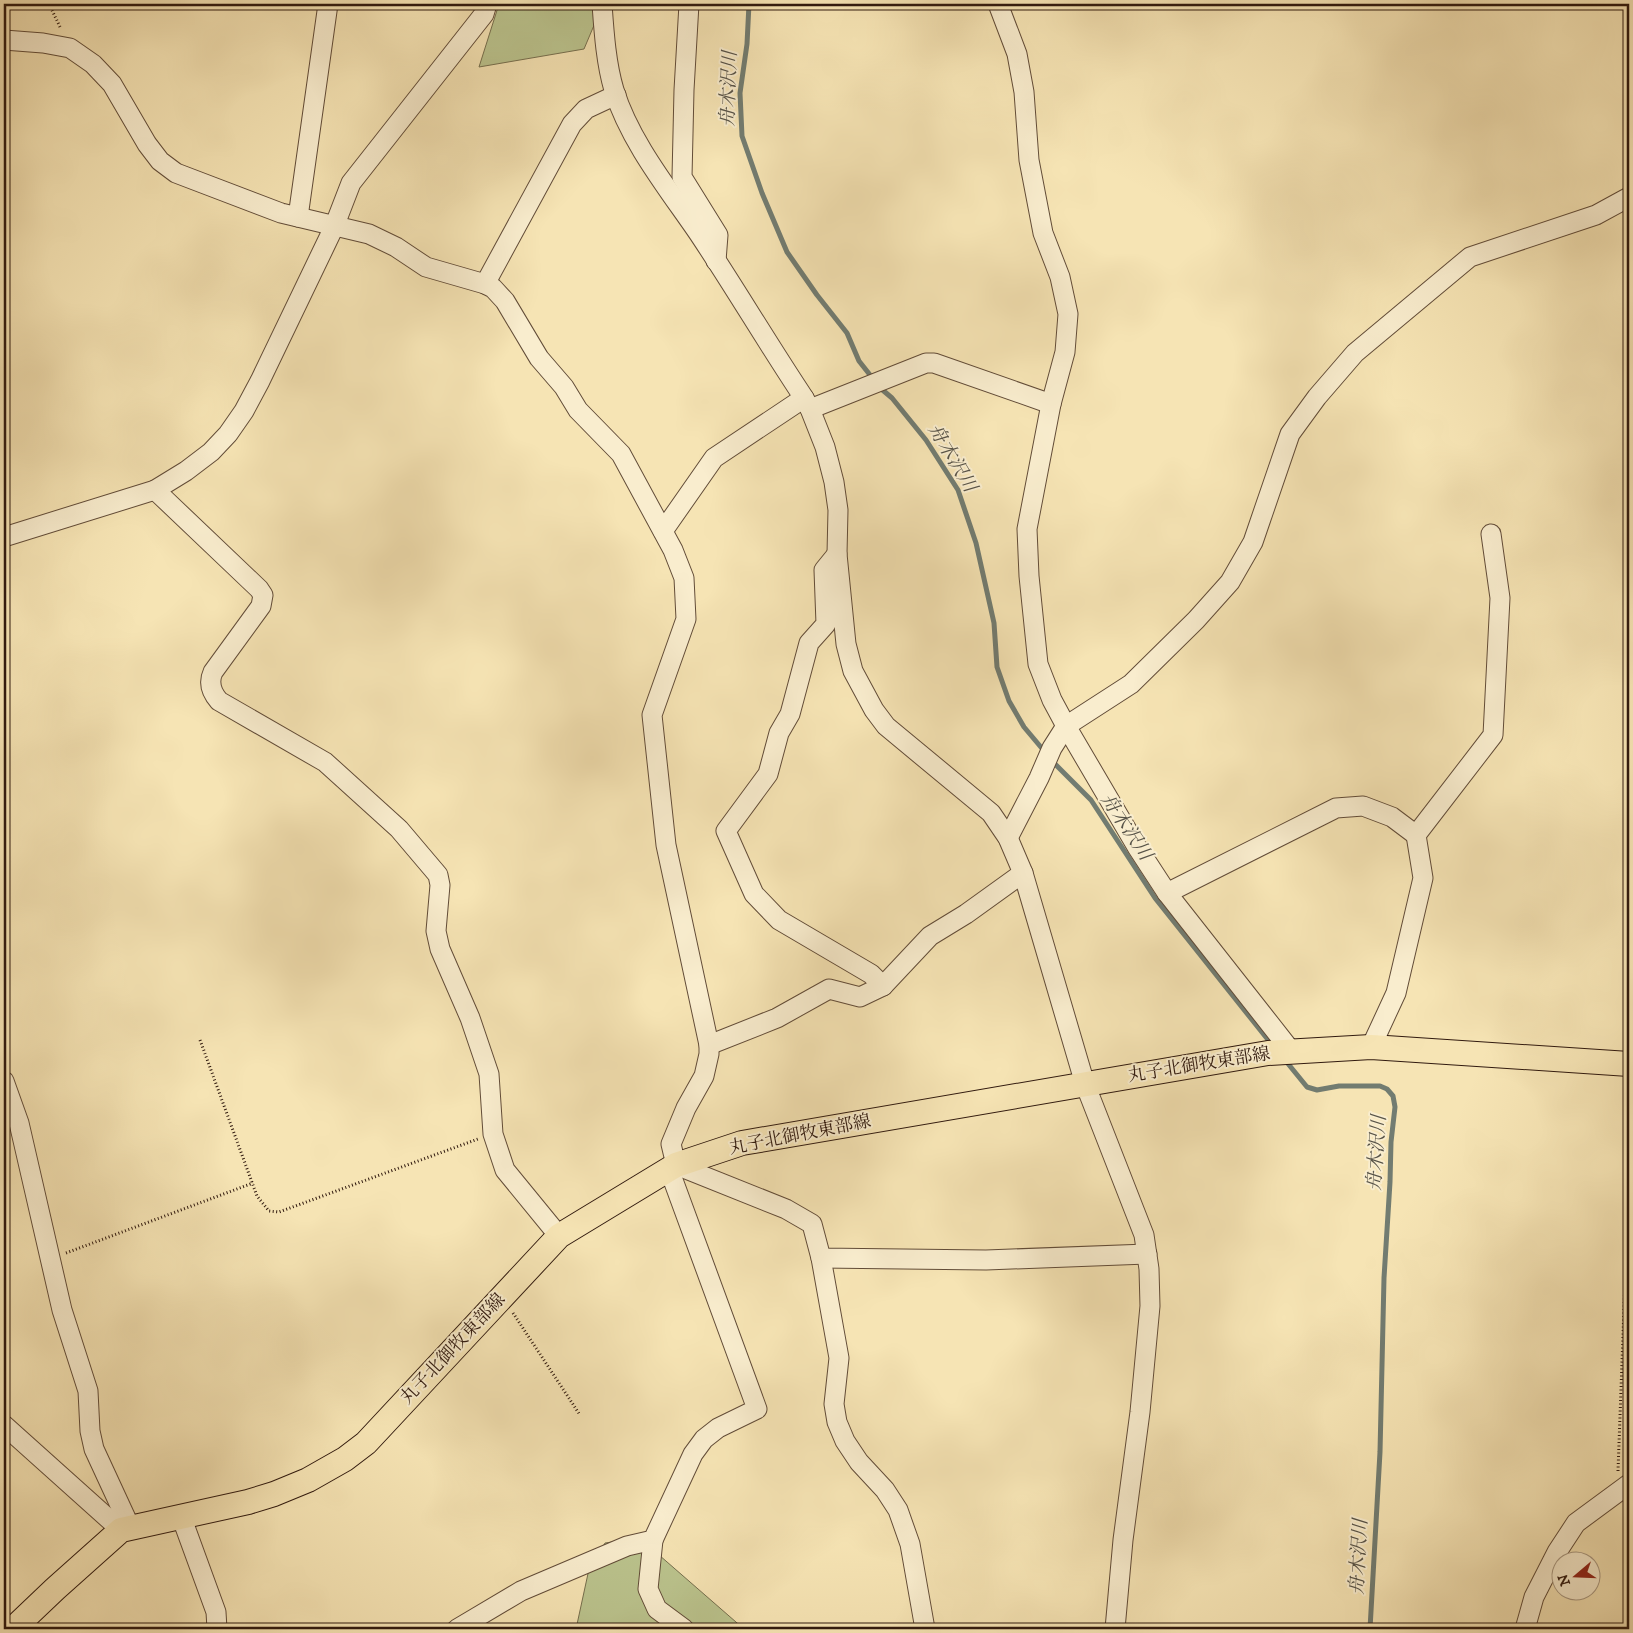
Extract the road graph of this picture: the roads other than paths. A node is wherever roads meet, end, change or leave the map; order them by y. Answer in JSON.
{"nodes":[{"id":1,"x":328,"y":4,"type":"edge"},
{"id":2,"x":487,"y":4,"type":"edge"},
{"id":3,"x":602,"y":4,"type":"edge"},
{"id":4,"x":688,"y":4,"type":"edge"},
{"id":5,"x":998,"y":4,"type":"edge"},
{"id":6,"x":4,"y":40,"type":"edge"},
{"id":7,"x":616,"y":95,"type":"junction"},
{"id":8,"x":1629,"y":197,"type":"edge"},
{"id":9,"x":298,"y":217,"type":"junction"},
{"id":10,"x":334,"y":227,"type":"junction"},
{"id":11,"x":716,"y":261,"type":"junction"},
{"id":12,"x":485,"y":284,"type":"junction"},
{"id":13,"x":807,"y":403,"type":"junction"},
{"id":14,"x":1051,"y":404,"type":"junction"},
{"id":15,"x":155,"y":490,"type":"junction"},
{"id":16,"x":663,"y":531,"type":"junction"},
{"id":17,"x":1491,"y":534,"type":"dead end"},
{"id":18,"x":4,"y":537,"type":"edge"},
{"id":19,"x":837,"y":554,"type":"junction"},
{"id":20,"x":1066,"y":726,"type":"junction"},
{"id":21,"x":1416,"y":835,"type":"junction"},
{"id":22,"x":1008,"y":838,"type":"junction"},
{"id":23,"x":1023,"y":873,"type":"junction"},
{"id":24,"x":1167,"y":893,"type":"junction"},
{"id":25,"x":883,"y":986,"type":"junction"},
{"id":26,"x":709,"y":1045,"type":"junction"},
{"id":27,"x":1370,"y":1047,"type":"junction"},
{"id":28,"x":1292,"y":1052,"type":"junction"},
{"id":29,"x":1629,"y":1064,"type":"edge"},
{"id":30,"x":4,"y":1081,"type":"edge"},
{"id":31,"x":1085,"y":1084,"type":"junction"},
{"id":32,"x":672,"y":1167,"type":"junction"},
{"id":33,"x":559,"y":1236,"type":"junction"},
{"id":34,"x":1147,"y":1254,"type":"junction"},
{"id":35,"x":821,"y":1258,"type":"junction"},
{"id":36,"x":4,"y":1425,"type":"edge"},
{"id":37,"x":1623,"y":1488,"type":"edge"},
{"id":38,"x":181,"y":1516,"type":"junction"},
{"id":39,"x":126,"y":1529,"type":"junction"},
{"id":40,"x":653,"y":1540,"type":"junction"},
{"id":41,"x":14,"y":1629,"type":"edge"},
{"id":42,"x":217,"y":1629,"type":"edge"},
{"id":43,"x":457,"y":1629,"type":"edge"},
{"id":44,"x":684,"y":1629,"type":"edge"},
{"id":45,"x":925,"y":1629,"type":"edge"},
{"id":46,"x":1115,"y":1629,"type":"edge"},
{"id":47,"x":1525,"y":1629,"type":"edge"}],
"edges":[{"from":1,"to":9,"type":"street"},
{"from":2,"to":10,"type":"street"},
{"from":3,"to":7,"type":"street"},
{"from":4,"to":11,"type":"street"},
{"from":5,"to":14,"type":"street"},
{"from":6,"to":9,"type":"street"},
{"from":7,"to":11,"type":"street"},
{"from":7,"to":12,"type":"street"},
{"from":8,"to":20,"type":"street"},
{"from":9,"to":10,"type":"street"},
{"from":10,"to":12,"type":"street"},
{"from":10,"to":15,"type":"street"},
{"from":11,"to":13,"type":"street"},
{"from":12,"to":16,"type":"street"},
{"from":13,"to":14,"type":"street"},
{"from":13,"to":16,"type":"street"},
{"from":13,"to":19,"type":"street"},
{"from":14,"to":20,"type":"street"},
{"from":15,"to":18,"type":"street"},
{"from":15,"to":33,"type":"street"},
{"from":16,"to":26,"type":"street"},
{"from":17,"to":21,"type":"street"},
{"from":19,"to":22,"type":"street"},
{"from":19,"to":25,"type":"street"},
{"from":20,"to":22,"type":"street"},
{"from":20,"to":24,"type":"street"},
{"from":21,"to":24,"type":"street"},
{"from":21,"to":27,"type":"street"},
{"from":22,"to":23,"type":"street"},
{"from":23,"to":25,"type":"street"},
{"from":23,"to":31,"type":"street"},
{"from":24,"to":28,"type":"street"},
{"from":25,"to":26,"type":"street"},
{"from":26,"to":32,"type":"street"},
{"from":27,"to":28,"type":"main road","name":"丸子北御牧東部線"},
{"from":27,"to":29,"type":"main road","name":"丸子北御牧東部線"},
{"from":28,"to":31,"type":"main road","name":"丸子北御牧東部線"},
{"from":30,"to":39,"type":"street"},
{"from":31,"to":32,"type":"main road","name":"丸子北御牧東部線"},
{"from":31,"to":34,"type":"street"},
{"from":32,"to":33,"type":"main road","name":"丸子北御牧東部線"},
{"from":32,"to":35,"type":"street"},
{"from":32,"to":40,"type":"street"},
{"from":33,"to":38,"type":"main road","name":"丸子北御牧東部線"},
{"from":34,"to":35,"type":"street"},
{"from":34,"to":46,"type":"street"},
{"from":35,"to":45,"type":"street"},
{"from":36,"to":39,"type":"street"},
{"from":37,"to":47,"type":"street"},
{"from":38,"to":39,"type":"main road","name":"丸子北御牧東部線"},
{"from":38,"to":42,"type":"street"},
{"from":39,"to":41,"type":"main road","name":"丸子北御牧東部線"},
{"from":40,"to":43,"type":"street"},
{"from":40,"to":44,"type":"street"}]}
